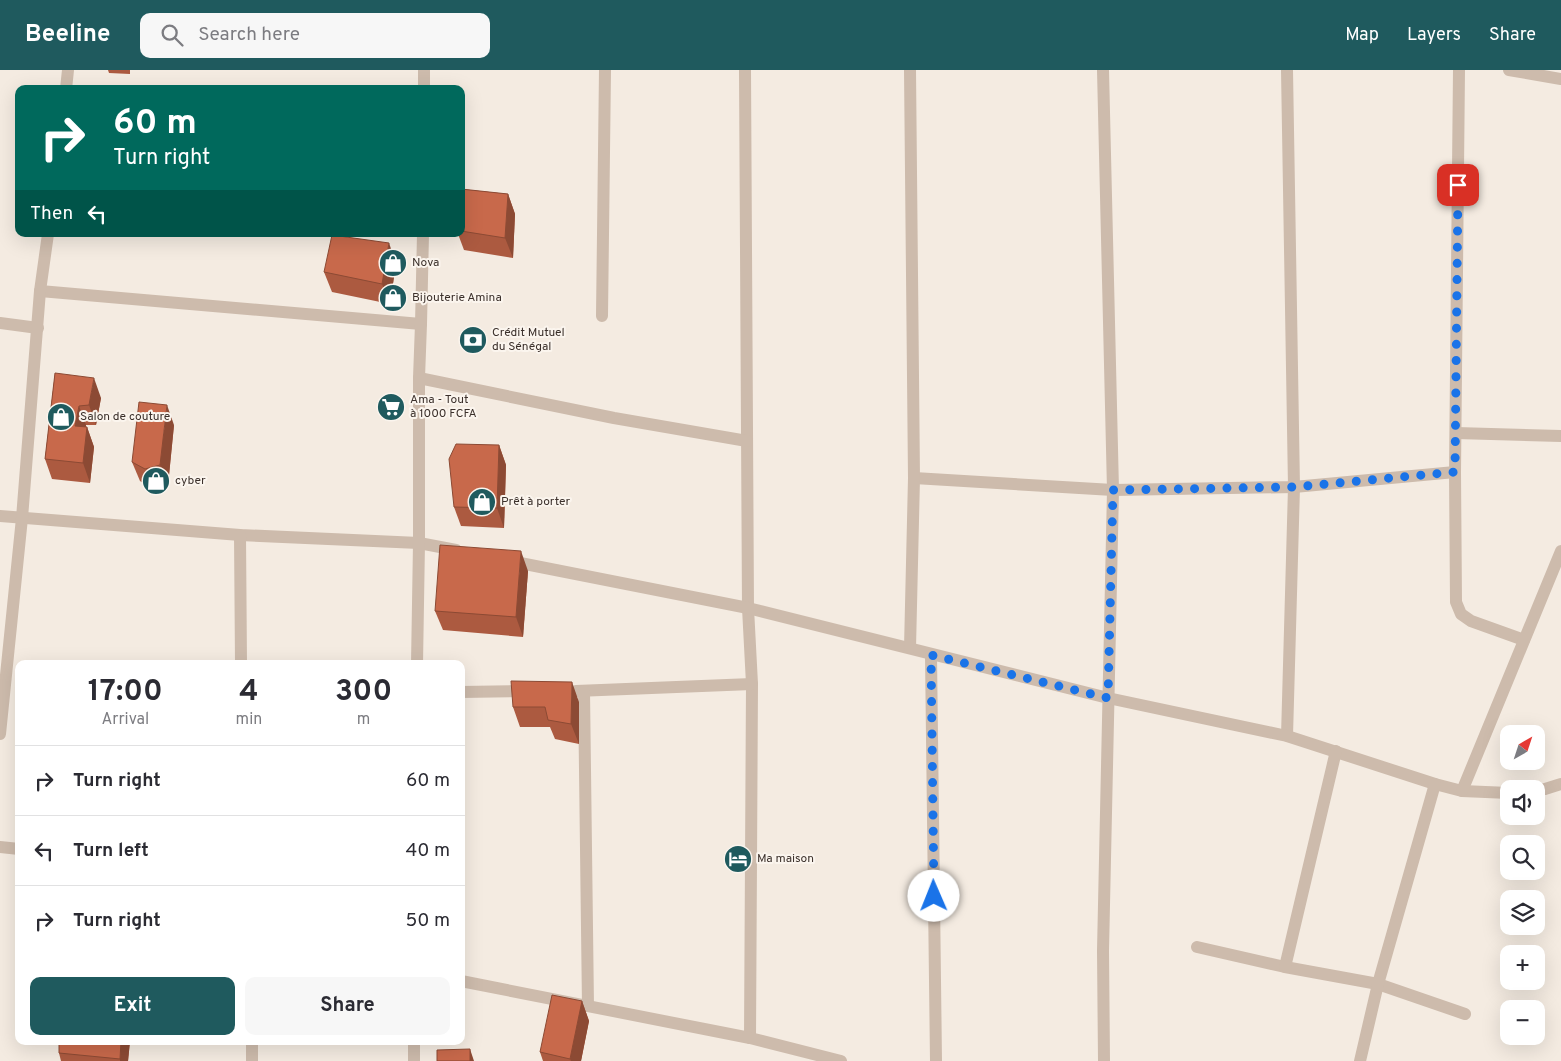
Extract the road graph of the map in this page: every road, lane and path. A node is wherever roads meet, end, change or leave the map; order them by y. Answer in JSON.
{"nodes":[{"id":1,"x":68,"y":70,"type":"edge"},
{"id":2,"x":424,"y":70,"type":"edge"},
{"id":3,"x":605,"y":70,"type":"edge"},
{"id":4,"x":745,"y":70,"type":"edge"},
{"id":5,"x":910,"y":70,"type":"edge"},
{"id":6,"x":1103,"y":70,"type":"edge"},
{"id":7,"x":1287,"y":70,"type":"edge"},
{"id":8,"x":1459,"y":70,"type":"edge"},
{"id":9,"x":1509,"y":70,"type":"edge"},
{"id":10,"x":1561,"y":79,"type":"edge"},
{"id":11,"x":66,"y":85,"type":"edge"},
{"id":12,"x":424,"y":85,"type":"edge"},
{"id":13,"x":48,"y":237,"type":"edge"},
{"id":14,"x":422,"y":237,"type":"edge"},
{"id":15,"x":40,"y":291,"type":"junction"},
{"id":16,"x":602,"y":316,"type":"dead end"},
{"id":17,"x":0,"y":323,"type":"edge"},
{"id":18,"x":421,"y":324,"type":"junction"},
{"id":19,"x":38,"y":328,"type":"junction"},
{"id":20,"x":419,"y":378,"type":"junction"},
{"id":21,"x":1456,"y":433,"type":"junction"},
{"id":22,"x":1561,"y":436,"type":"edge"},
{"id":23,"x":746,"y":441,"type":"junction"},
{"id":24,"x":1455,"y":472,"type":"junction"},
{"id":25,"x":914,"y":478,"type":"junction"},
{"id":26,"x":1294,"y":487,"type":"junction"},
{"id":27,"x":1113,"y":490,"type":"junction"},
{"id":28,"x":0,"y":516,"type":"edge"},
{"id":29,"x":22,"y":518,"type":"junction"},
{"id":30,"x":240,"y":535,"type":"junction"},
{"id":31,"x":419,"y":542,"type":"junction"},
{"id":32,"x":468,"y":552,"type":"edge"},
{"id":33,"x":497,"y":558,"type":"edge"},
{"id":34,"x":1560,"y":558,"type":"edge"},
{"id":35,"x":748,"y":608,"type":"junction"},
{"id":36,"x":1524,"y":640,"type":"junction"},
{"id":37,"x":910,"y":648,"type":"junction"},
{"id":38,"x":931,"y":655,"type":"junction"},
{"id":39,"x":241,"y":660,"type":"edge"},
{"id":40,"x":417,"y":660,"type":"edge"},
{"id":41,"x":752,"y":684,"type":"junction"},
{"id":42,"x":537,"y":691,"type":"edge"},
{"id":43,"x":565,"y":691,"type":"edge"},
{"id":44,"x":584,"y":691,"type":"junction"},
{"id":45,"x":465,"y":692,"type":"edge"},
{"id":46,"x":1108,"y":698,"type":"junction"},
{"id":47,"x":0,"y":731,"type":"edge"},
{"id":48,"x":1287,"y":736,"type":"junction"},
{"id":49,"x":1336,"y":751,"type":"junction"},
{"id":50,"x":1435,"y":784,"type":"junction"},
{"id":51,"x":1561,"y":784,"type":"edge"},
{"id":52,"x":1545,"y":790,"type":"edge"},
{"id":53,"x":1462,"y":791,"type":"junction"},
{"id":54,"x":1500,"y":793,"type":"edge"},
{"id":55,"x":0,"y":847,"type":"edge"},
{"id":56,"x":15,"y":849,"type":"edge"},
{"id":57,"x":1196,"y":946,"type":"dead end"},
{"id":58,"x":1285,"y":967,"type":"junction"},
{"id":59,"x":465,"y":983,"type":"edge"},
{"id":60,"x":1378,"y":984,"type":"junction"},
{"id":61,"x":588,"y":1006,"type":"junction"},
{"id":62,"x":1465,"y":1014,"type":"dead end"},
{"id":63,"x":750,"y":1038,"type":"junction"},
{"id":64,"x":252,"y":1045,"type":"edge"},
{"id":65,"x":414,"y":1045,"type":"edge"},
{"id":66,"x":252,"y":1061,"type":"edge"},
{"id":67,"x":414,"y":1061,"type":"edge"},
{"id":68,"x":841,"y":1061,"type":"edge"},
{"id":69,"x":936,"y":1061,"type":"edge"},
{"id":70,"x":1104,"y":1061,"type":"edge"},
{"id":71,"x":1360,"y":1061,"type":"edge"}],
"edges":[{"from":1,"to":11,"type":"street"},
{"from":2,"to":12,"type":"street"},
{"from":3,"to":16,"type":"street"},
{"from":4,"to":23,"type":"street"},
{"from":5,"to":25,"type":"street"},
{"from":6,"to":27,"type":"street"},
{"from":7,"to":26,"type":"street"},
{"from":8,"to":21,"type":"street"},
{"from":9,"to":10,"type":"street"},
{"from":13,"to":15,"type":"street"},
{"from":14,"to":18,"type":"street"},
{"from":15,"to":18,"type":"street"},
{"from":15,"to":19,"type":"street"},
{"from":17,"to":19,"type":"street"},
{"from":18,"to":20,"type":"street"},
{"from":19,"to":29,"type":"street"},
{"from":20,"to":23,"type":"street"},
{"from":20,"to":31,"type":"street"},
{"from":21,"to":22,"type":"street"},
{"from":21,"to":24,"type":"street"},
{"from":23,"to":35,"type":"street"},
{"from":24,"to":26,"type":"street"},
{"from":24,"to":36,"type":"street"},
{"from":25,"to":27,"type":"street"},
{"from":25,"to":37,"type":"street"},
{"from":26,"to":27,"type":"street"},
{"from":26,"to":48,"type":"street"},
{"from":27,"to":46,"type":"street"},
{"from":28,"to":29,"type":"street"},
{"from":29,"to":30,"type":"street"},
{"from":29,"to":47,"type":"street"},
{"from":30,"to":31,"type":"street"},
{"from":30,"to":39,"type":"street"},
{"from":31,"to":32,"type":"street"},
{"from":31,"to":40,"type":"street"},
{"from":33,"to":35,"type":"street"},
{"from":34,"to":36,"type":"street"},
{"from":35,"to":37,"type":"street"},
{"from":35,"to":41,"type":"street"},
{"from":36,"to":53,"type":"street"},
{"from":37,"to":38,"type":"street"},
{"from":38,"to":46,"type":"street"},
{"from":38,"to":69,"type":"street"},
{"from":41,"to":44,"type":"street"},
{"from":41,"to":63,"type":"street"},
{"from":42,"to":45,"type":"street"},
{"from":43,"to":44,"type":"street"},
{"from":44,"to":61,"type":"street"},
{"from":46,"to":48,"type":"street"},
{"from":46,"to":70,"type":"street"},
{"from":48,"to":49,"type":"street"},
{"from":49,"to":50,"type":"street"},
{"from":49,"to":58,"type":"street"},
{"from":50,"to":53,"type":"street"},
{"from":50,"to":60,"type":"street"},
{"from":51,"to":52,"type":"street"},
{"from":53,"to":54,"type":"street"},
{"from":55,"to":56,"type":"street"},
{"from":57,"to":58,"type":"street"},
{"from":58,"to":60,"type":"street"},
{"from":59,"to":61,"type":"street"},
{"from":60,"to":62,"type":"street"},
{"from":60,"to":71,"type":"street"},
{"from":61,"to":63,"type":"street"},
{"from":63,"to":68,"type":"street"},
{"from":64,"to":66,"type":"street"},
{"from":65,"to":67,"type":"street"}]}
